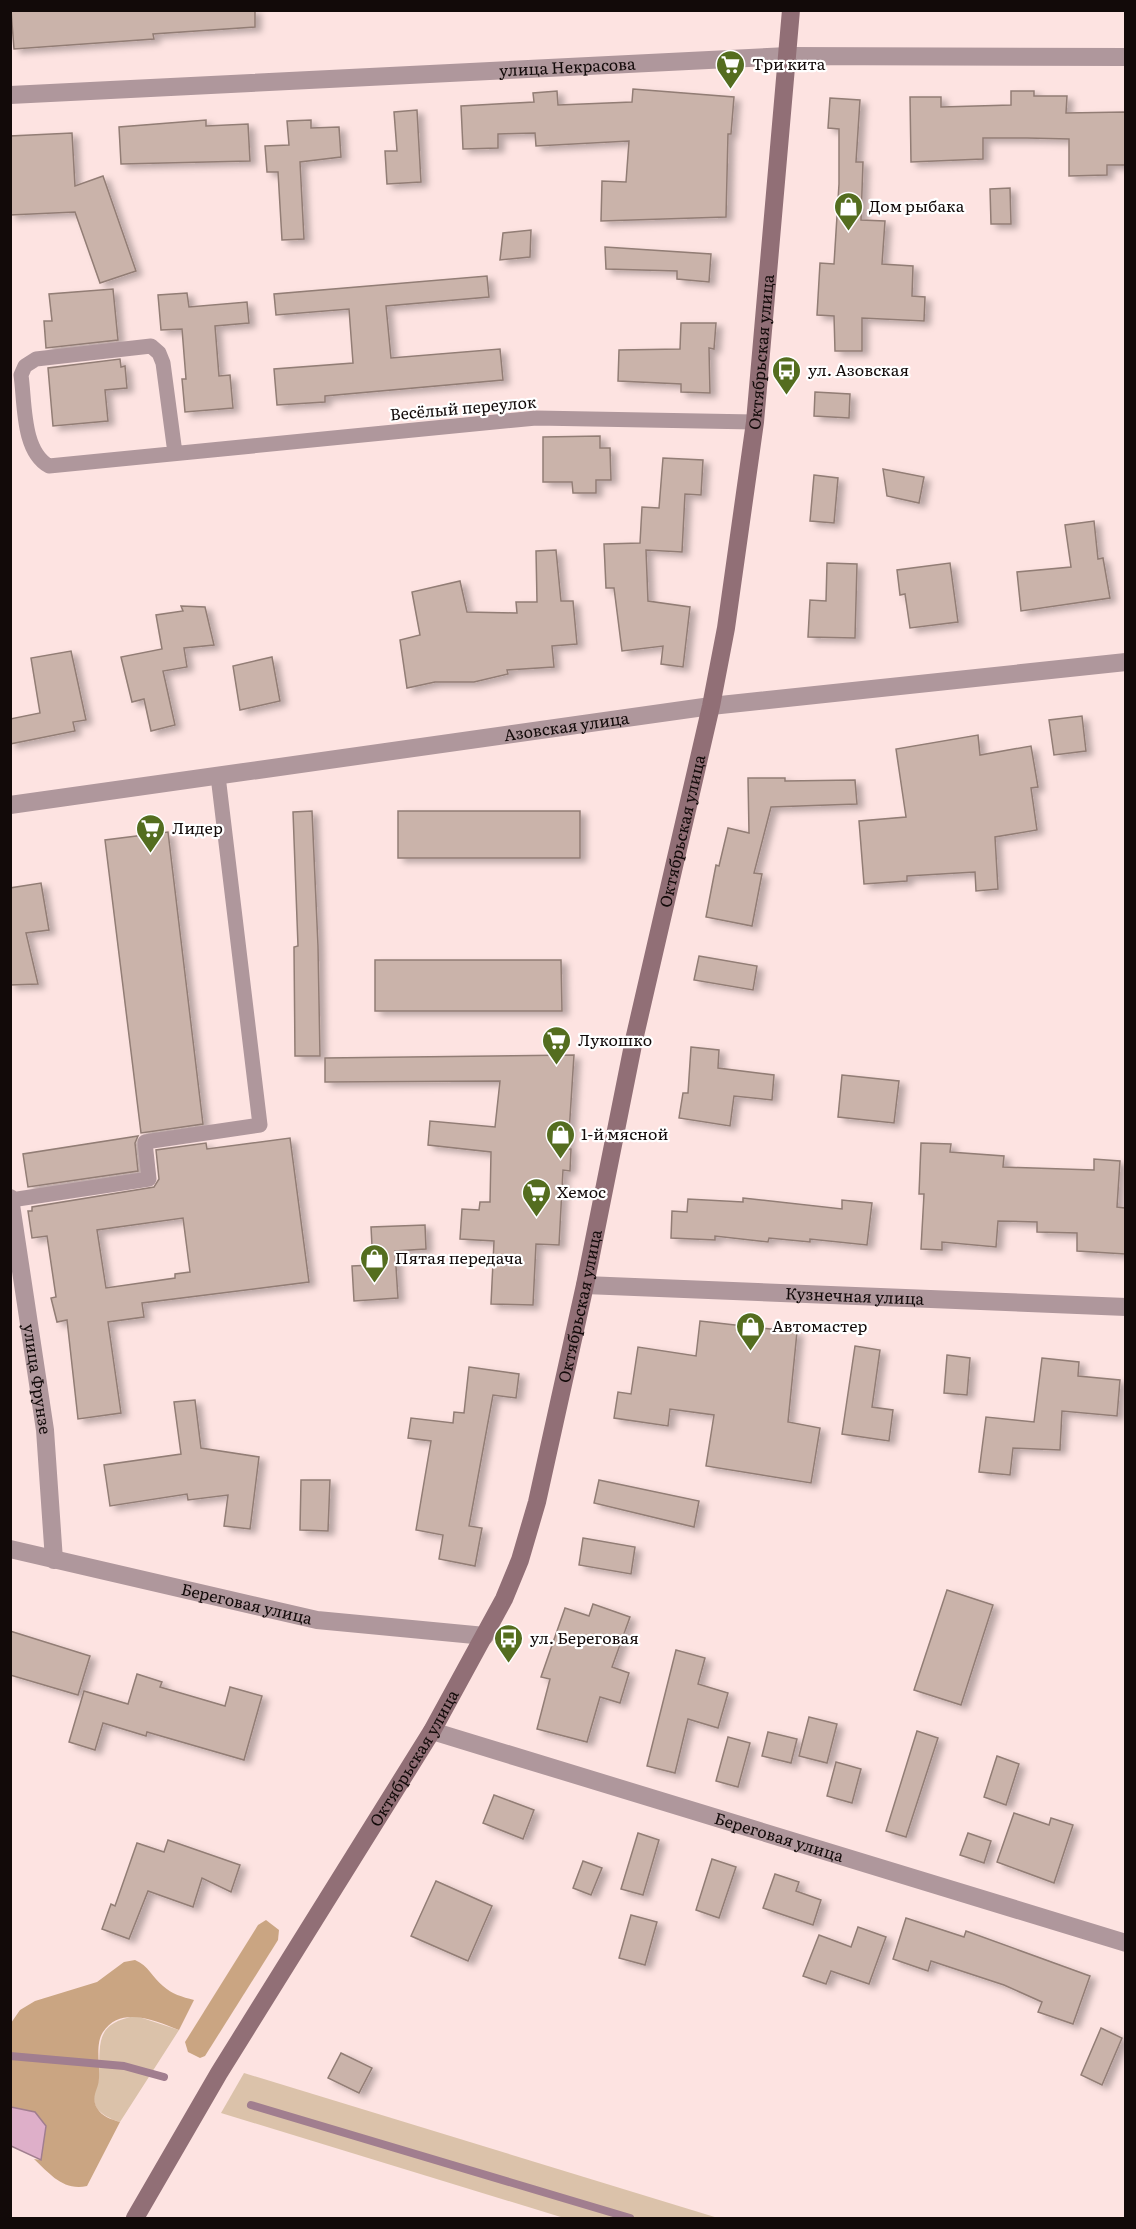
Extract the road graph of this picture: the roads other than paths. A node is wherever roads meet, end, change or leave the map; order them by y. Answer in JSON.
{"nodes":[{"id":1,"x":791,"y":10,"type":"edge"},
{"id":2,"x":788,"y":56,"type":"junction"},
{"id":3,"x":1125,"y":57,"type":"edge"},
{"id":4,"x":10,"y":95,"type":"edge"},
{"id":5,"x":754,"y":422,"type":"junction"},
{"id":6,"x":175,"y":453,"type":"junction"},
{"id":7,"x":1125,"y":662,"type":"edge"},
{"id":8,"x":711,"y":706,"type":"junction"},
{"id":9,"x":218,"y":776,"type":"junction"},
{"id":10,"x":10,"y":805,"type":"edge"},
{"id":11,"x":11,"y":1199,"type":"edge"},
{"id":12,"x":585,"y":1285,"type":"junction"},
{"id":13,"x":1125,"y":1307,"type":"edge"},
{"id":14,"x":10,"y":1549,"type":"edge"},
{"id":15,"x":54,"y":1560,"type":"junction"},
{"id":16,"x":485,"y":1636,"type":"junction"},
{"id":17,"x":432,"y":1731,"type":"junction"},
{"id":18,"x":1125,"y":1943,"type":"edge"},
{"id":19,"x":135,"y":2218,"type":"edge"}],
"edges":[{"from":1,"to":2,"type":"street","name":"Октябрьская улица"},
{"from":2,"to":3,"type":"street","name":"улица Некрасова"},
{"from":2,"to":4,"type":"street","name":"улица Некрасова"},
{"from":2,"to":5,"type":"street","name":"Октябрьская улица"},
{"from":5,"to":6,"type":"lane","name":"Весёлый переулок"},
{"from":5,"to":8,"type":"street","name":"Октябрьская улица"},
{"from":6,"to":6,"type":"lane","name":"Весёлый переулок"},
{"from":7,"to":8,"type":"street","name":"Азовская улица"},
{"from":8,"to":9,"type":"street","name":"Азовская улица"},
{"from":8,"to":12,"type":"street","name":"Октябрьская улица"},
{"from":9,"to":10,"type":"street","name":"Азовская улица"},
{"from":9,"to":11,"type":"lane"},
{"from":11,"to":15,"type":"street","name":"улица Фрунзе"},
{"from":12,"to":13,"type":"street","name":"Кузнечная улица"},
{"from":12,"to":16,"type":"street","name":"Октябрьская улица"},
{"from":14,"to":15,"type":"street","name":"Береговая улица"},
{"from":15,"to":16,"type":"street","name":"Береговая улица"},
{"from":16,"to":17,"type":"street","name":"Октябрьская улица"},
{"from":17,"to":18,"type":"street","name":"Береговая улица"},
{"from":17,"to":19,"type":"street","name":"Октябрьская улица"}]}
